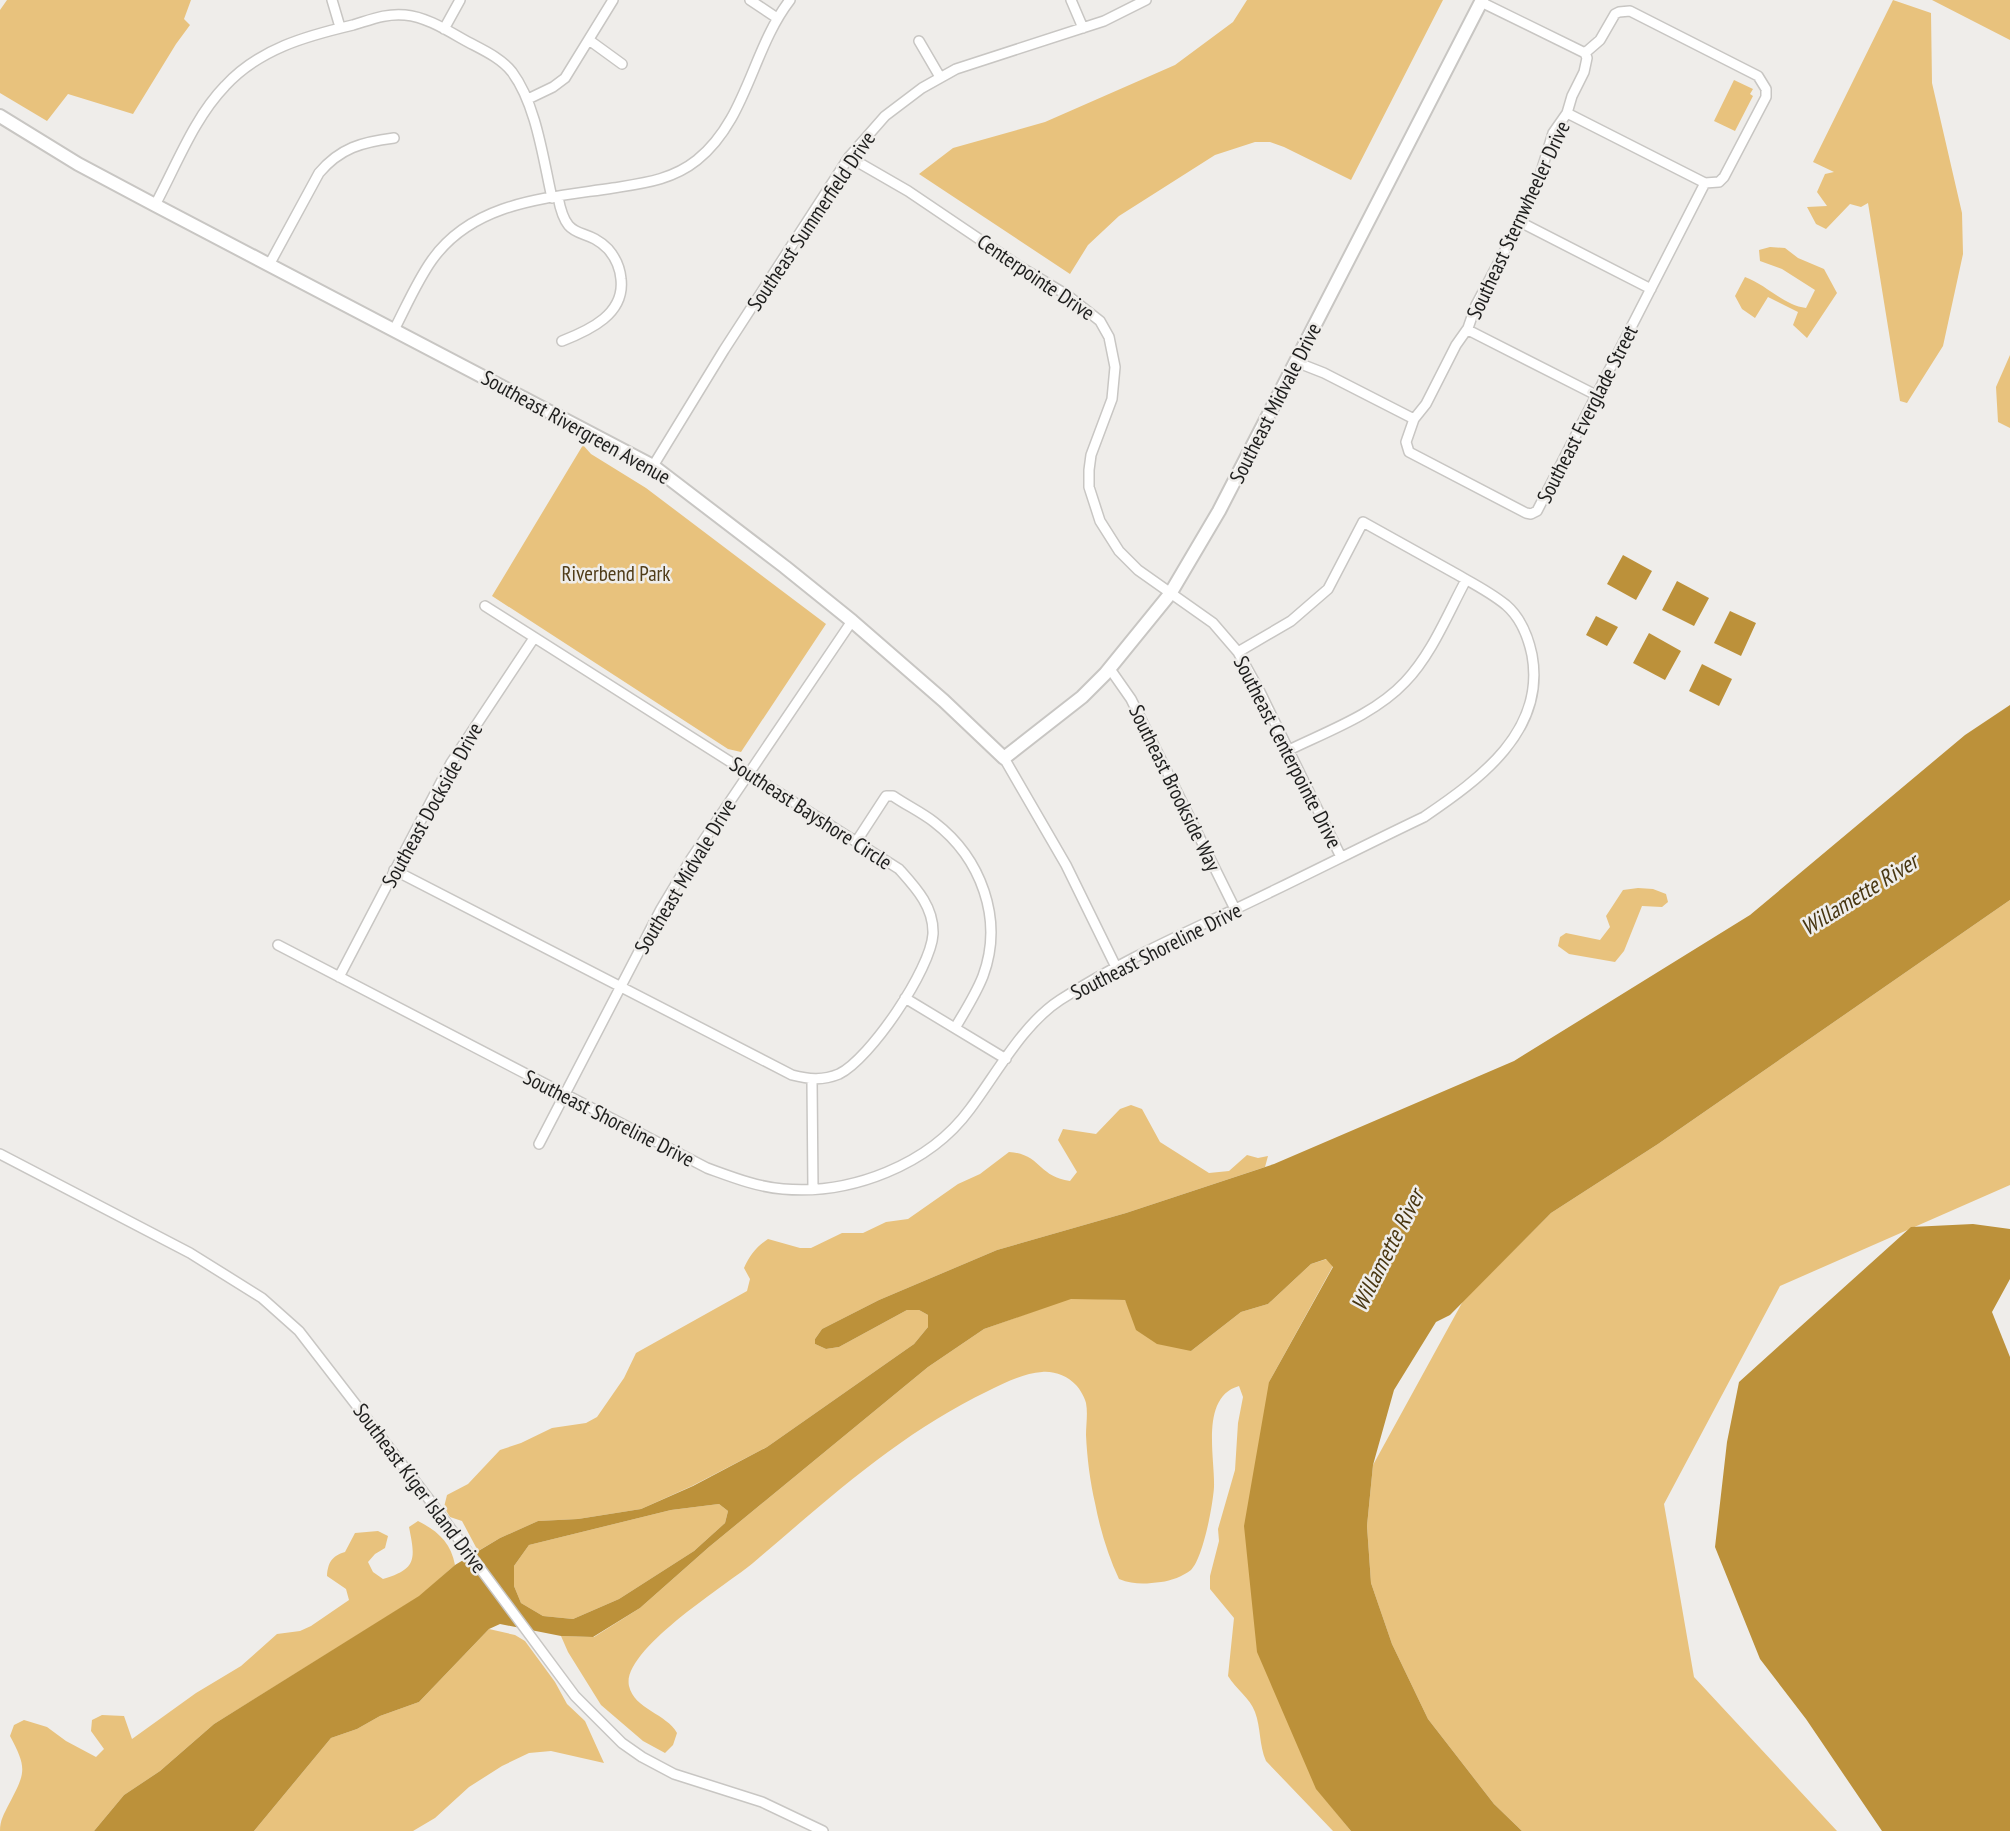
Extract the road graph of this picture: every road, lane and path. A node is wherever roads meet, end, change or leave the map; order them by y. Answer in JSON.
{"nodes":[{"id":1,"x":332,"y":0,"type":"edge"},
{"id":2,"x":460,"y":0,"type":"edge"},
{"id":3,"x":613,"y":0,"type":"edge"},
{"id":4,"x":750,"y":0,"type":"edge"},
{"id":5,"x":790,"y":0,"type":"edge"},
{"id":6,"x":1071,"y":0,"type":"edge"},
{"id":7,"x":1146,"y":0,"type":"edge"},
{"id":8,"x":1482,"y":1,"type":"edge"},
{"id":9,"x":777,"y":18,"type":"junction"},
{"id":10,"x":340,"y":27,"type":"junction"},
{"id":11,"x":1083,"y":28,"type":"junction"},
{"id":12,"x":444,"y":29,"type":"junction"},
{"id":13,"x":589,"y":40,"type":"junction"},
{"id":14,"x":919,"y":41,"type":"dead end"},
{"id":15,"x":1585,"y":53,"type":"junction"},
{"id":16,"x":622,"y":64,"type":"dead end"},
{"id":17,"x":940,"y":77,"type":"junction"},
{"id":18,"x":528,"y":99,"type":"junction"},
{"id":19,"x":1567,"y":113,"type":"junction"},
{"id":20,"x":0,"y":117,"type":"edge"},
{"id":21,"x":394,"y":138,"type":"dead end"},
{"id":22,"x":849,"y":157,"type":"junction"},
{"id":23,"x":1705,"y":183,"type":"junction"},
{"id":24,"x":555,"y":197,"type":"junction"},
{"id":25,"x":155,"y":205,"type":"junction"},
{"id":26,"x":1520,"y":222,"type":"junction"},
{"id":27,"x":270,"y":265,"type":"junction"},
{"id":28,"x":1651,"y":289,"type":"junction"},
{"id":29,"x":394,"y":330,"type":"junction"},
{"id":30,"x":1468,"y":330,"type":"junction"},
{"id":31,"x":562,"y":341,"type":"dead end"},
{"id":32,"x":1296,"y":362,"type":"junction"},
{"id":33,"x":1596,"y":395,"type":"junction"},
{"id":34,"x":1414,"y":419,"type":"junction"},
{"id":35,"x":1406,"y":448,"type":"joint"},
{"id":36,"x":653,"y":466,"type":"junction"},
{"id":37,"x":1466,"y":580,"type":"junction"},
{"id":38,"x":1170,"y":594,"type":"junction"},
{"id":39,"x":485,"y":606,"type":"dead end"},
{"id":40,"x":852,"y":621,"type":"junction"},
{"id":41,"x":534,"y":638,"type":"junction"},
{"id":42,"x":1238,"y":652,"type":"junction"},
{"id":43,"x":1110,"y":669,"type":"junction"},
{"id":44,"x":1289,"y":750,"type":"junction"},
{"id":45,"x":1004,"y":758,"type":"junction"},
{"id":46,"x":749,"y":773,"type":"junction"},
{"id":47,"x":856,"y":842,"type":"junction"},
{"id":48,"x":1341,"y":858,"type":"junction"},
{"id":49,"x":394,"y":870,"type":"junction"},
{"id":50,"x":1235,"y":909,"type":"junction"},
{"id":51,"x":278,"y":945,"type":"dead end"},
{"id":52,"x":1116,"y":967,"type":"junction"},
{"id":53,"x":339,"y":977,"type":"junction"},
{"id":54,"x":620,"y":986,"type":"junction"},
{"id":55,"x":905,"y":998,"type":"junction"},
{"id":56,"x":956,"y":1028,"type":"junction"},
{"id":57,"x":1006,"y":1059,"type":"junction"},
{"id":58,"x":813,"y":1081,"type":"junction"},
{"id":59,"x":563,"y":1095,"type":"junction"},
{"id":60,"x":539,"y":1144,"type":"dead end"},
{"id":61,"x":0,"y":1154,"type":"edge"},
{"id":62,"x":813,"y":1189,"type":"junction"},
{"id":63,"x":823,"y":1831,"type":"edge"}],
"edges":[{"from":1,"to":10,"type":"street"},
{"from":2,"to":12,"type":"street"},
{"from":3,"to":13,"type":"street"},
{"from":4,"to":9,"type":"street"},
{"from":5,"to":9,"type":"street"},
{"from":6,"to":11,"type":"street"},
{"from":7,"to":11,"type":"street","name":"Southeast Summerfield Drive"},
{"from":8,"to":15,"type":"street"},
{"from":8,"to":32,"type":"street","name":"Southeast Midvale Drive"},
{"from":9,"to":24,"type":"street"},
{"from":10,"to":12,"type":"street"},
{"from":10,"to":25,"type":"street"},
{"from":11,"to":17,"type":"street","name":"Southeast Summerfield Drive"},
{"from":12,"to":18,"type":"street"},
{"from":13,"to":16,"type":"street"},
{"from":13,"to":18,"type":"street"},
{"from":14,"to":17,"type":"street"},
{"from":15,"to":19,"type":"street","name":"Southeast Sternwheeler Drive"},
{"from":15,"to":23,"type":"street"},
{"from":17,"to":22,"type":"street","name":"Southeast Summerfield Drive"},
{"from":18,"to":24,"type":"street"},
{"from":19,"to":23,"type":"street"},
{"from":19,"to":26,"type":"street","name":"Southeast Sternwheeler Drive"},
{"from":20,"to":25,"type":"street","name":"Southeast Rivergreen Avenue"},
{"from":21,"to":27,"type":"street"},
{"from":22,"to":36,"type":"street","name":"Southeast Summerfield Drive"},
{"from":22,"to":38,"type":"street","name":"Centerpointe Drive"},
{"from":23,"to":28,"type":"street","name":"Southeast Everglade Street"},
{"from":24,"to":29,"type":"street"},
{"from":24,"to":31,"type":"street"},
{"from":25,"to":27,"type":"street","name":"Southeast Rivergreen Avenue"},
{"from":26,"to":28,"type":"street"},
{"from":26,"to":30,"type":"street","name":"Southeast Sternwheeler Drive"},
{"from":27,"to":29,"type":"street","name":"Southeast Rivergreen Avenue"},
{"from":28,"to":33,"type":"street","name":"Southeast Everglade Street"},
{"from":29,"to":36,"type":"street","name":"Southeast Rivergreen Avenue"},
{"from":30,"to":33,"type":"street"},
{"from":30,"to":34,"type":"street","name":"Southeast Sternwheeler Drive"},
{"from":32,"to":34,"type":"street"},
{"from":32,"to":38,"type":"street","name":"Southeast Midvale Drive"},
{"from":33,"to":35,"type":"street","name":"Southeast Everglade Street"},
{"from":34,"to":35,"type":"street","name":"Southeast Sternwheeler Drive"},
{"from":36,"to":40,"type":"street","name":"Southeast Rivergreen Avenue"},
{"from":37,"to":42,"type":"street","name":"Southeast Shoreline Drive"},
{"from":37,"to":44,"type":"street"},
{"from":37,"to":48,"type":"street","name":"Southeast Shoreline Drive"},
{"from":38,"to":42,"type":"street","name":"Southeast Centerpointe Drive"},
{"from":38,"to":43,"type":"street","name":"Southeast Midvale Drive"},
{"from":39,"to":41,"type":"street","name":"Southeast Bayshore Circle"},
{"from":40,"to":45,"type":"street","name":"Southeast Rivergreen Avenue"},
{"from":40,"to":46,"type":"street","name":"Southeast Midvale Drive"},
{"from":41,"to":46,"type":"street","name":"Southeast Bayshore Circle"},
{"from":41,"to":49,"type":"street","name":"Southeast Dockside Drive"},
{"from":42,"to":44,"type":"street","name":"Southeast Centerpointe Drive"},
{"from":43,"to":45,"type":"street","name":"Southeast Midvale Drive"},
{"from":43,"to":50,"type":"street","name":"Southeast Brookside Way"},
{"from":44,"to":48,"type":"street","name":"Southeast Centerpointe Drive"},
{"from":45,"to":52,"type":"street","name":"Southeast Rivergreen Avenue"},
{"from":46,"to":47,"type":"street","name":"Southeast Bayshore Circle"},
{"from":46,"to":54,"type":"street","name":"Southeast Midvale Drive"},
{"from":47,"to":55,"type":"street","name":"Southeast Bayshore Circle"},
{"from":47,"to":56,"type":"street"},
{"from":48,"to":50,"type":"street","name":"Southeast Shoreline Drive"},
{"from":49,"to":53,"type":"street","name":"Southeast Dockside Drive"},
{"from":49,"to":54,"type":"street"},
{"from":50,"to":52,"type":"street","name":"Southeast Shoreline Drive"},
{"from":51,"to":53,"type":"street","name":"Southeast Shoreline Drive"},
{"from":52,"to":57,"type":"street","name":"Southeast Shoreline Drive"},
{"from":53,"to":59,"type":"street","name":"Southeast Shoreline Drive"},
{"from":54,"to":58,"type":"street"},
{"from":54,"to":59,"type":"street","name":"Southeast Midvale Drive"},
{"from":55,"to":56,"type":"street"},
{"from":55,"to":58,"type":"street","name":"Southeast Bayshore Circle"},
{"from":56,"to":57,"type":"street"},
{"from":57,"to":62,"type":"street","name":"Southeast Shoreline Drive"},
{"from":58,"to":62,"type":"street"},
{"from":59,"to":60,"type":"street","name":"Southeast Midvale Drive"},
{"from":59,"to":62,"type":"street","name":"Southeast Shoreline Drive"},
{"from":61,"to":63,"type":"street","name":"Southeast Kiger Island Drive"}]}
